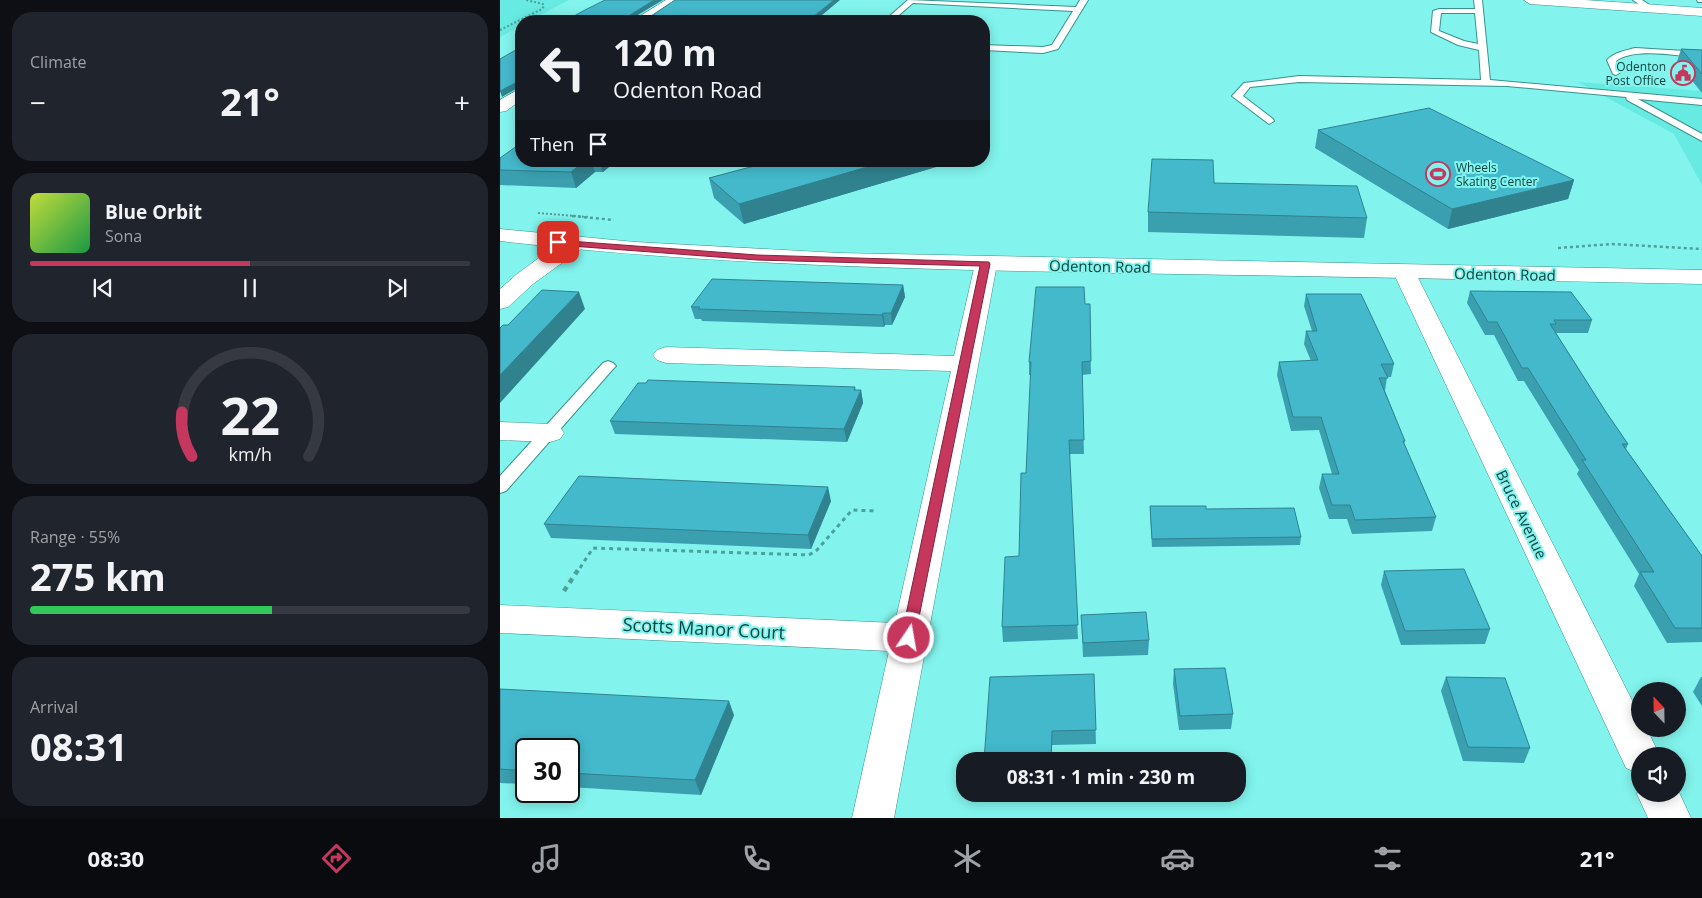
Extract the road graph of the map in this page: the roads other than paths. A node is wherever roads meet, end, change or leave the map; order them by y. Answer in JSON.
{"nodes":[{"id":1,"x":675,"y":0,"type":"edge"},
{"id":2,"x":1084,"y":0,"type":"edge"},
{"id":3,"x":1478,"y":0,"type":"edge"},
{"id":4,"x":1530,"y":0,"type":"edge"},
{"id":5,"x":1637,"y":0,"type":"edge"},
{"id":6,"x":912,"y":1,"type":"edge"},
{"id":7,"x":1575,"y":2,"type":"edge"},
{"id":8,"x":1650,"y":8,"type":"junction"},
{"id":9,"x":1076,"y":9,"type":"junction"},
{"id":10,"x":1479,"y":11,"type":"junction"},
{"id":11,"x":1702,"y":12,"type":"edge"},
{"id":12,"x":649,"y":15,"type":"edge"},
{"id":13,"x":895,"y":15,"type":"edge"},
{"id":14,"x":990,"y":47,"type":"edge"},
{"id":15,"x":1483,"y":48,"type":"junction"},
{"id":16,"x":1702,"y":56,"type":"edge"},
{"id":17,"x":1616,"y":72,"type":"dead end"},
{"id":18,"x":1486,"y":82,"type":"junction"},
{"id":19,"x":1625,"y":95,"type":"junction"},
{"id":20,"x":515,"y":97,"type":"edge"},
{"id":21,"x":1702,"y":102,"type":"edge"},
{"id":22,"x":500,"y":107,"type":"edge"},
{"id":23,"x":1269,"y":121,"type":"dead end"},
{"id":24,"x":1702,"y":138,"type":"edge"},
{"id":25,"x":500,"y":235,"type":"edge"},
{"id":26,"x":573,"y":244,"type":"junction"},
{"id":27,"x":986,"y":264,"type":"junction"},
{"id":28,"x":1404,"y":272,"type":"junction"},
{"id":29,"x":1702,"y":277,"type":"edge"},
{"id":30,"x":500,"y":302,"type":"edge"},
{"id":31,"x":666,"y":356,"type":"dead end"},
{"id":32,"x":965,"y":364,"type":"junction"},
{"id":33,"x":608,"y":366,"type":"dead end"},
{"id":34,"x":500,"y":431,"type":"edge"},
{"id":35,"x":550,"y":433,"type":"junction"},
{"id":36,"x":500,"y":486,"type":"edge"},
{"id":37,"x":500,"y":619,"type":"edge"},
{"id":38,"x":909,"y":638,"type":"junction"},
{"id":39,"x":1636,"y":747,"type":"edge"},
{"id":40,"x":1662,"y":802,"type":"edge"},
{"id":41,"x":873,"y":818,"type":"edge"},
{"id":42,"x":1670,"y":818,"type":"edge"}],
"edges":[{"from":1,"to":12,"type":"street"},
{"from":2,"to":9,"type":"lane"},
{"from":3,"to":10,"type":"lane"},
{"from":4,"to":7,"type":"street"},
{"from":5,"to":8,"type":"lane"},
{"from":6,"to":9,"type":"lane"},
{"from":6,"to":13,"type":"lane"},
{"from":7,"to":8,"type":"street"},
{"from":8,"to":11,"type":"street"},
{"from":9,"to":14,"type":"lane"},
{"from":10,"to":15,"type":"lane"},
{"from":10,"to":15,"type":"lane"},
{"from":15,"to":18,"type":"lane"},
{"from":16,"to":17,"type":"lane"},
{"from":18,"to":19,"type":"lane"},
{"from":18,"to":23,"type":"lane"},
{"from":19,"to":21,"type":"lane"},
{"from":19,"to":24,"type":"lane"},
{"from":20,"to":22,"type":"street"},
{"from":25,"to":26,"type":"street","name":"Odenton Road"},
{"from":26,"to":27,"type":"street","name":"Odenton Road"},
{"from":26,"to":30,"type":"street"},
{"from":27,"to":28,"type":"street","name":"Odenton Road"},
{"from":27,"to":32,"type":"street"},
{"from":28,"to":29,"type":"street","name":"Odenton Road"},
{"from":28,"to":39,"type":"street","name":"Bruce Avenue"},
{"from":31,"to":32,"type":"street"},
{"from":32,"to":38,"type":"street"},
{"from":33,"to":35,"type":"lane"},
{"from":34,"to":35,"type":"street"},
{"from":35,"to":36,"type":"lane"},
{"from":37,"to":38,"type":"street","name":"Scotts Manor Court"},
{"from":38,"to":41,"type":"street"},
{"from":40,"to":42,"type":"street"}]}
